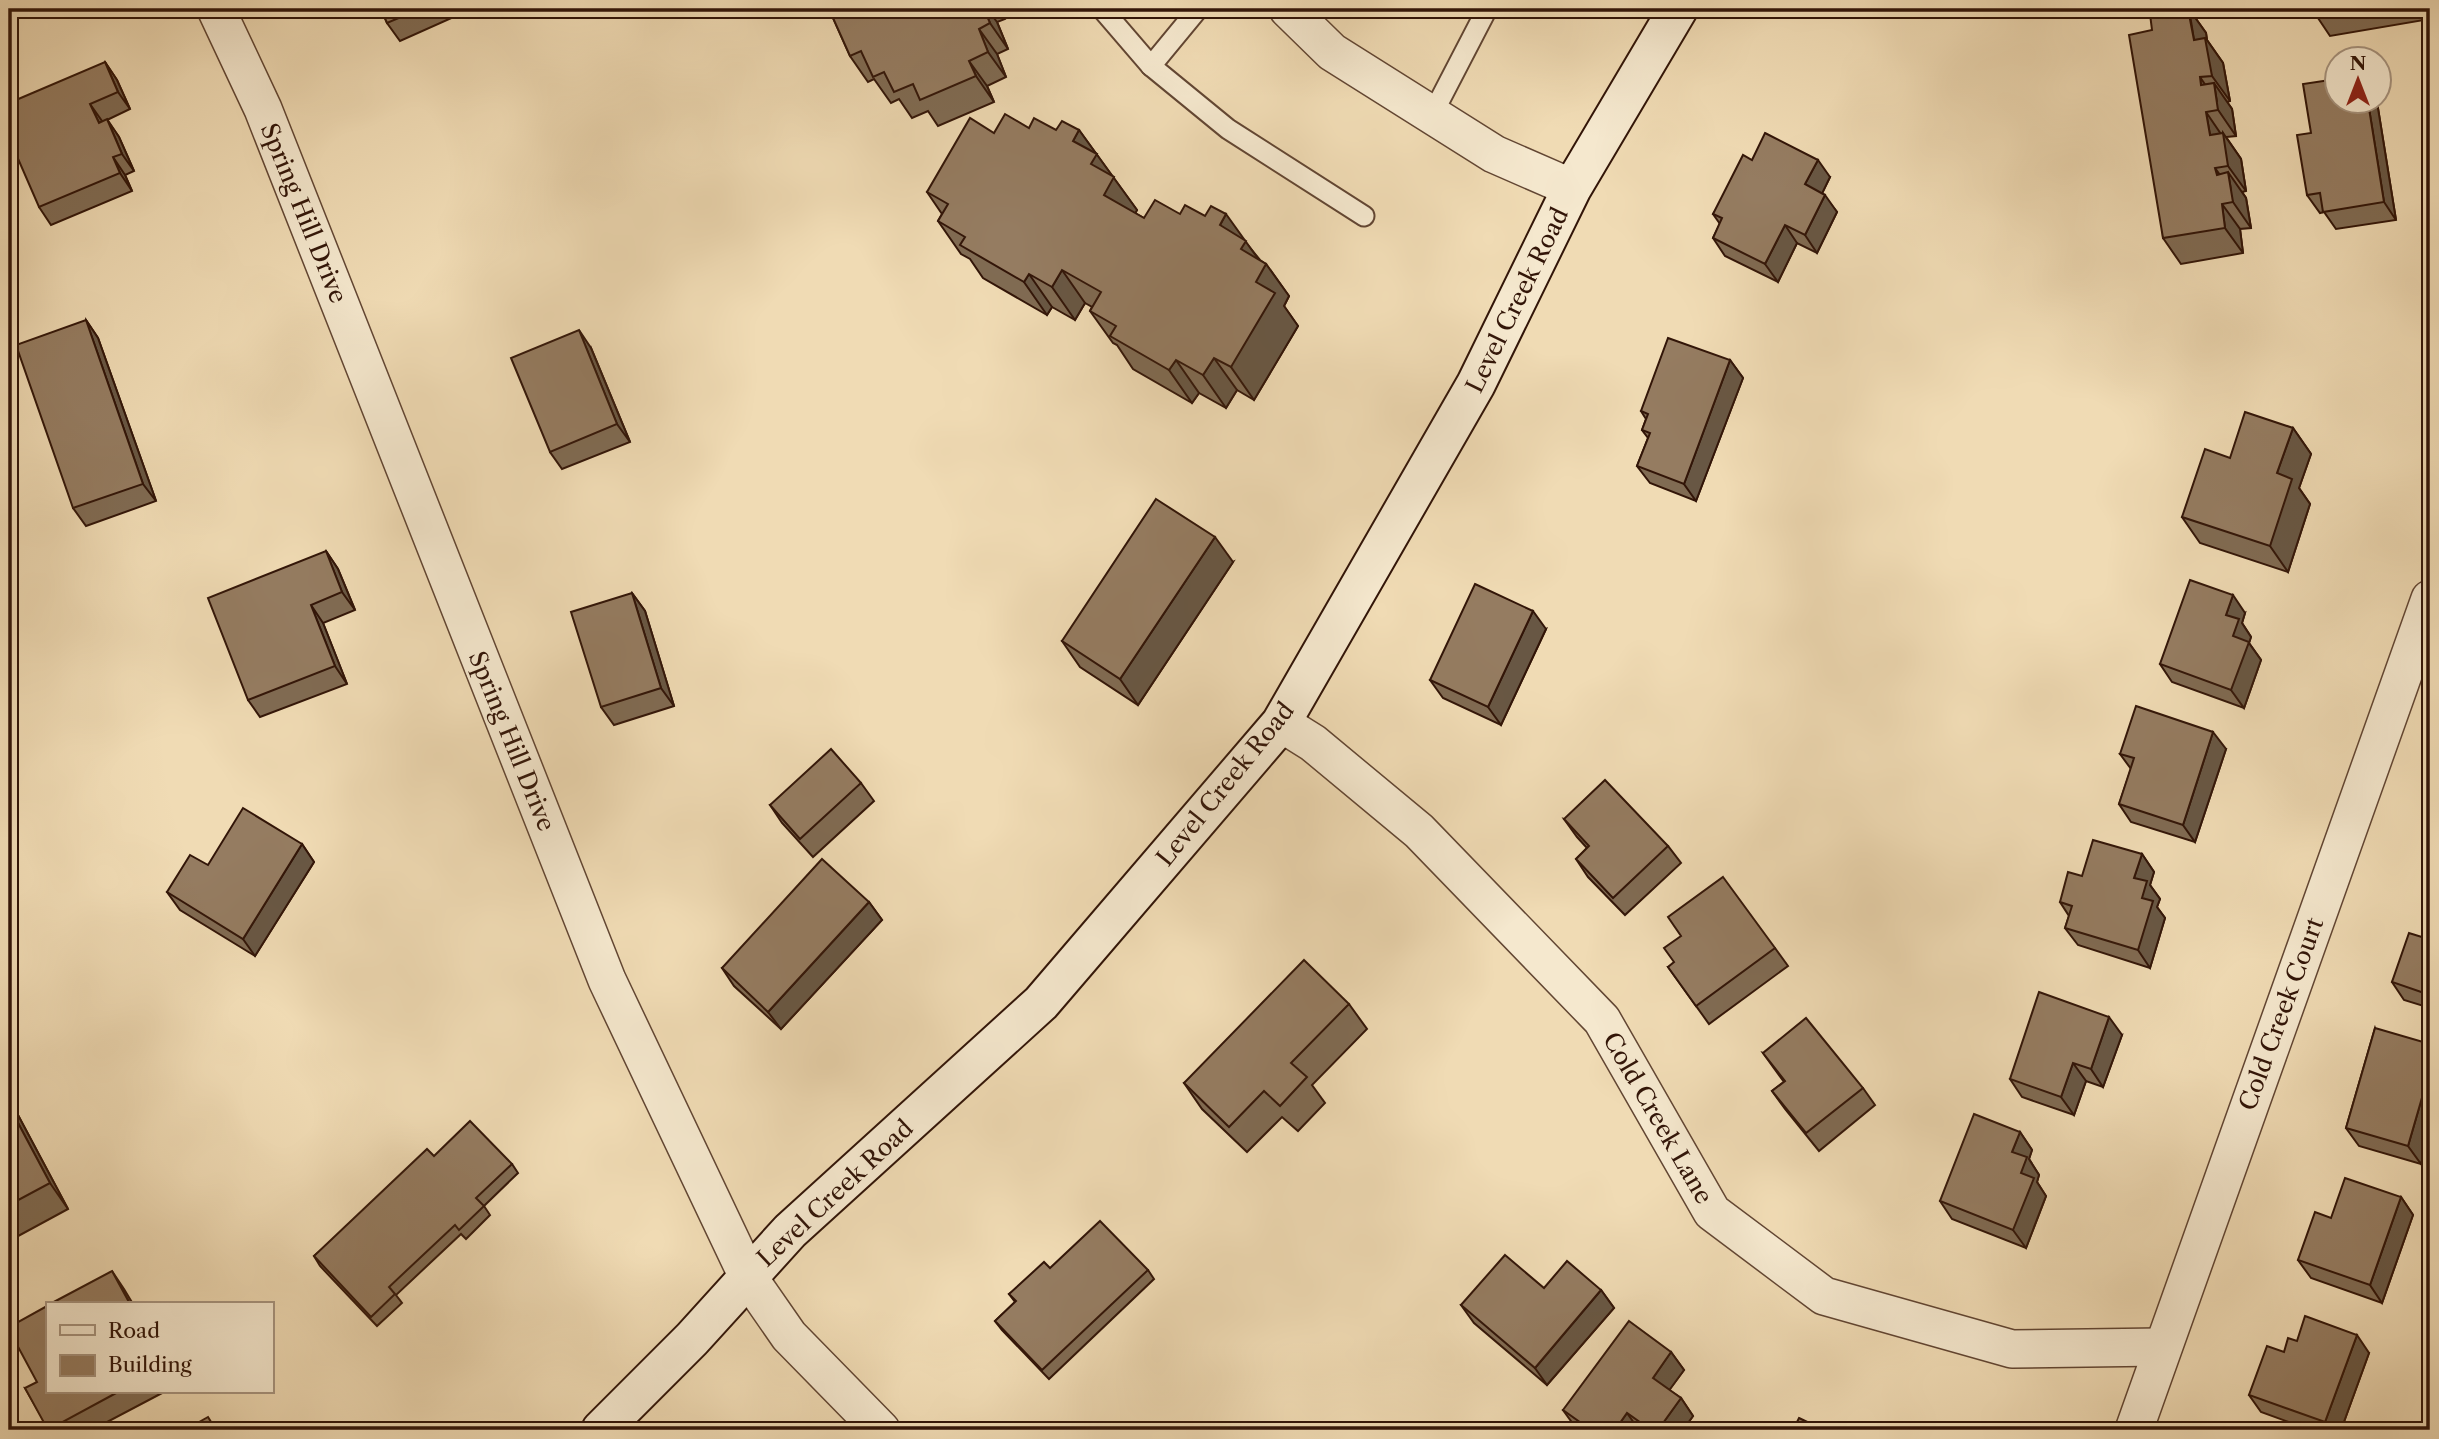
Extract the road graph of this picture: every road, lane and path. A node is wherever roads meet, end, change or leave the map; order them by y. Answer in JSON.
{"nodes":[{"id":1,"x":216,"y":9,"type":"edge"},
{"id":2,"x":1102,"y":9,"type":"edge"},
{"id":3,"x":1198,"y":9,"type":"edge"},
{"id":4,"x":1289,"y":9,"type":"edge"},
{"id":5,"x":1487,"y":9,"type":"edge"},
{"id":6,"x":1678,"y":9,"type":"edge"},
{"id":7,"x":1152,"y":66,"type":"junction"},
{"id":8,"x":1432,"y":115,"type":"junction"},
{"id":9,"x":1572,"y":188,"type":"junction"},
{"id":10,"x":1364,"y":216,"type":"dead end"},
{"id":11,"x":2430,"y":599,"type":"edge"},
{"id":12,"x":1281,"y":723,"type":"junction"},
{"id":13,"x":748,"y":1277,"type":"junction"},
{"id":14,"x":2161,"y":1347,"type":"junction"},
{"id":15,"x":601,"y":1430,"type":"edge"},
{"id":16,"x":881,"y":1430,"type":"edge"},
{"id":17,"x":2134,"y":1430,"type":"edge"}],
"edges":[{"from":1,"to":13,"type":"street","name":"Spring Hill Drive"},
{"from":2,"to":7,"type":"lane"},
{"from":3,"to":7,"type":"lane"},
{"from":4,"to":8,"type":"street"},
{"from":5,"to":8,"type":"lane"},
{"from":6,"to":9,"type":"street","name":"Level Creek Road"},
{"from":7,"to":10,"type":"lane"},
{"from":8,"to":9,"type":"street"},
{"from":9,"to":12,"type":"street","name":"Level Creek Road"},
{"from":11,"to":14,"type":"street","name":"Cold Creek Court"},
{"from":12,"to":13,"type":"street","name":"Level Creek Road"},
{"from":12,"to":14,"type":"street","name":"Cold Creek Lane"},
{"from":13,"to":15,"type":"street","name":"Level Creek Road"},
{"from":13,"to":16,"type":"street","name":"Spring Hill Drive"},
{"from":14,"to":17,"type":"street","name":"Cold Creek Court"}]}
